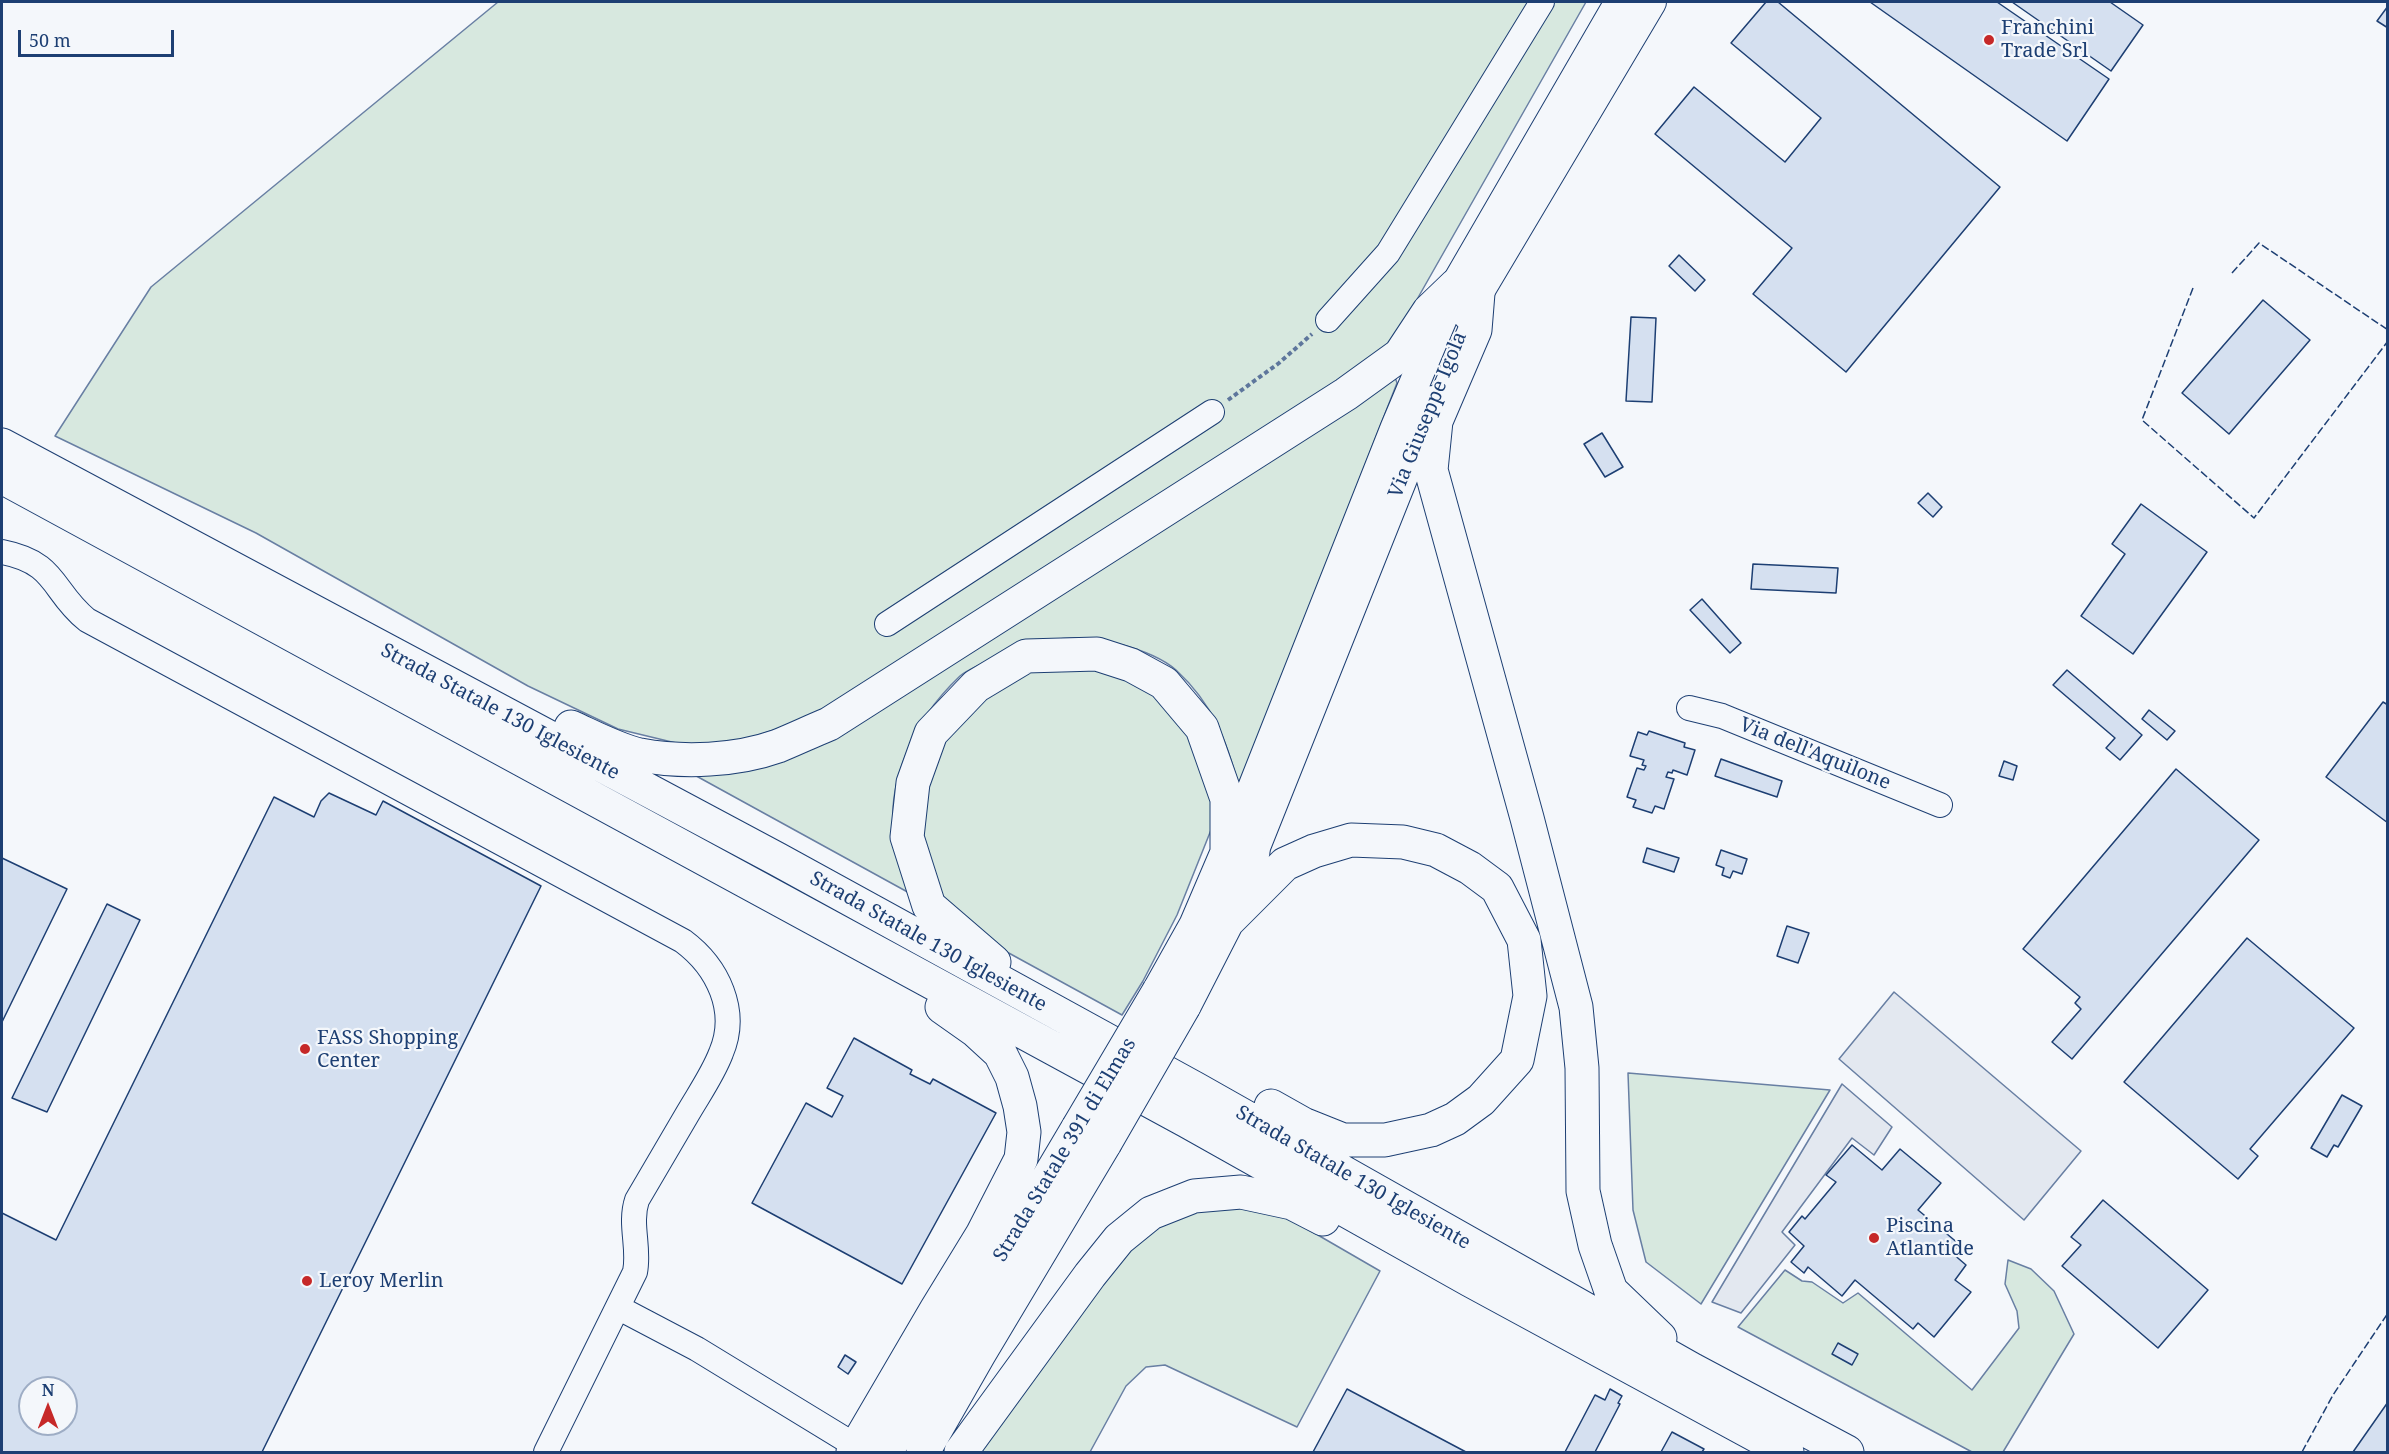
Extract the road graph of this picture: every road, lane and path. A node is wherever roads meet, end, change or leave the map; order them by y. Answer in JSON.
{"nodes":[{"id":1,"x":1542,"y":2,"type":"edge"},
{"id":2,"x":1620,"y":2,"type":"edge"},
{"id":3,"x":1650,"y":2,"type":"edge"},
{"id":4,"x":1467,"y":289,"type":"junction"},
{"id":5,"x":1328,"y":320,"type":"joint"},
{"id":6,"x":1212,"y":412,"type":"joint"},
{"id":7,"x":2,"y":445,"type":"edge"},
{"id":8,"x":2,"y":477,"type":"edge"},
{"id":9,"x":2,"y":552,"type":"edge"},
{"id":10,"x":887,"y":624,"type":"dead end"},
{"id":11,"x":428,"y":673,"type":"junction"},
{"id":12,"x":1689,"y":708,"type":"dead end"},
{"id":13,"x":1940,"y":805,"type":"dead end"},
{"id":14,"x":1237,"y":849,"type":"junction"},
{"id":15,"x":1227,"y":922,"type":"junction"},
{"id":16,"x":882,"y":955,"type":"junction"},
{"id":17,"x":1171,"y":998,"type":"junction"},
{"id":18,"x":1048,"y":1008,"type":"junction"},
{"id":19,"x":1196,"y":1089,"type":"junction"},
{"id":20,"x":1091,"y":1135,"type":"junction"},
{"id":21,"x":1470,"y":1280,"type":"junction"},
{"id":22,"x":619,"y":1308,"type":"junction"},
{"id":23,"x":1693,"y":1370,"type":"junction"},
{"id":24,"x":865,"y":1450,"type":"edge"},
{"id":25,"x":546,"y":1452,"type":"edge"},
{"id":26,"x":923,"y":1452,"type":"edge"},
{"id":27,"x":961,"y":1452,"type":"edge"},
{"id":28,"x":1787,"y":1452,"type":"edge"},
{"id":29,"x":1847,"y":1452,"type":"edge"}],
"edges":[{"from":1,"to":5,"type":"street"},
{"from":2,"to":4,"type":"main road","name":"Via Giuseppe Igola"},
{"from":3,"to":4,"type":"main road","name":"Via Giuseppe Igola"},
{"from":4,"to":11,"type":"highway"},
{"from":4,"to":14,"type":"main road","name":"Via Giuseppe Igola"},
{"from":4,"to":23,"type":"highway"},
{"from":5,"to":6,"type":"path"},
{"from":6,"to":10,"type":"street"},
{"from":7,"to":11,"type":"highway","name":"Strada Statale 130 Iglesiente"},
{"from":8,"to":16,"type":"highway","name":"Strada Statale 130 Iglesiente"},
{"from":9,"to":22,"type":"street"},
{"from":11,"to":18,"type":"highway","name":"Strada Statale 130 Iglesiente"},
{"from":12,"to":13,"type":"street","name":"Via dell'Aquilone"},
{"from":14,"to":15,"type":"highway","name":"Strada Statale 391 di Elmas"},
{"from":14,"to":17,"type":"highway","name":"Strada Statale 391 di Elmas"},
{"from":14,"to":18,"type":"highway"},
{"from":15,"to":17,"type":"highway","name":"Strada Statale 391 di Elmas"},
{"from":15,"to":19,"type":"highway"},
{"from":16,"to":21,"type":"highway","name":"Strada Statale 130 Iglesiente"},
{"from":16,"to":24,"type":"highway"},
{"from":17,"to":20,"type":"highway","name":"Strada Statale 391 di Elmas","bridge":true},
{"from":18,"to":19,"type":"highway","name":"Strada Statale 130 Iglesiente"},
{"from":19,"to":23,"type":"highway","name":"Strada Statale 130 Iglesiente"},
{"from":20,"to":24,"type":"highway","name":"Strada Statale 391 di Elmas"},
{"from":20,"to":26,"type":"highway","name":"Strada Statale 391 di Elmas"},
{"from":21,"to":27,"type":"highway"},
{"from":21,"to":28,"type":"highway","name":"Strada Statale 130 Iglesiente"},
{"from":22,"to":24,"type":"street"},
{"from":22,"to":25,"type":"street"},
{"from":23,"to":29,"type":"highway","name":"Strada Statale 130 Iglesiente"}]}
